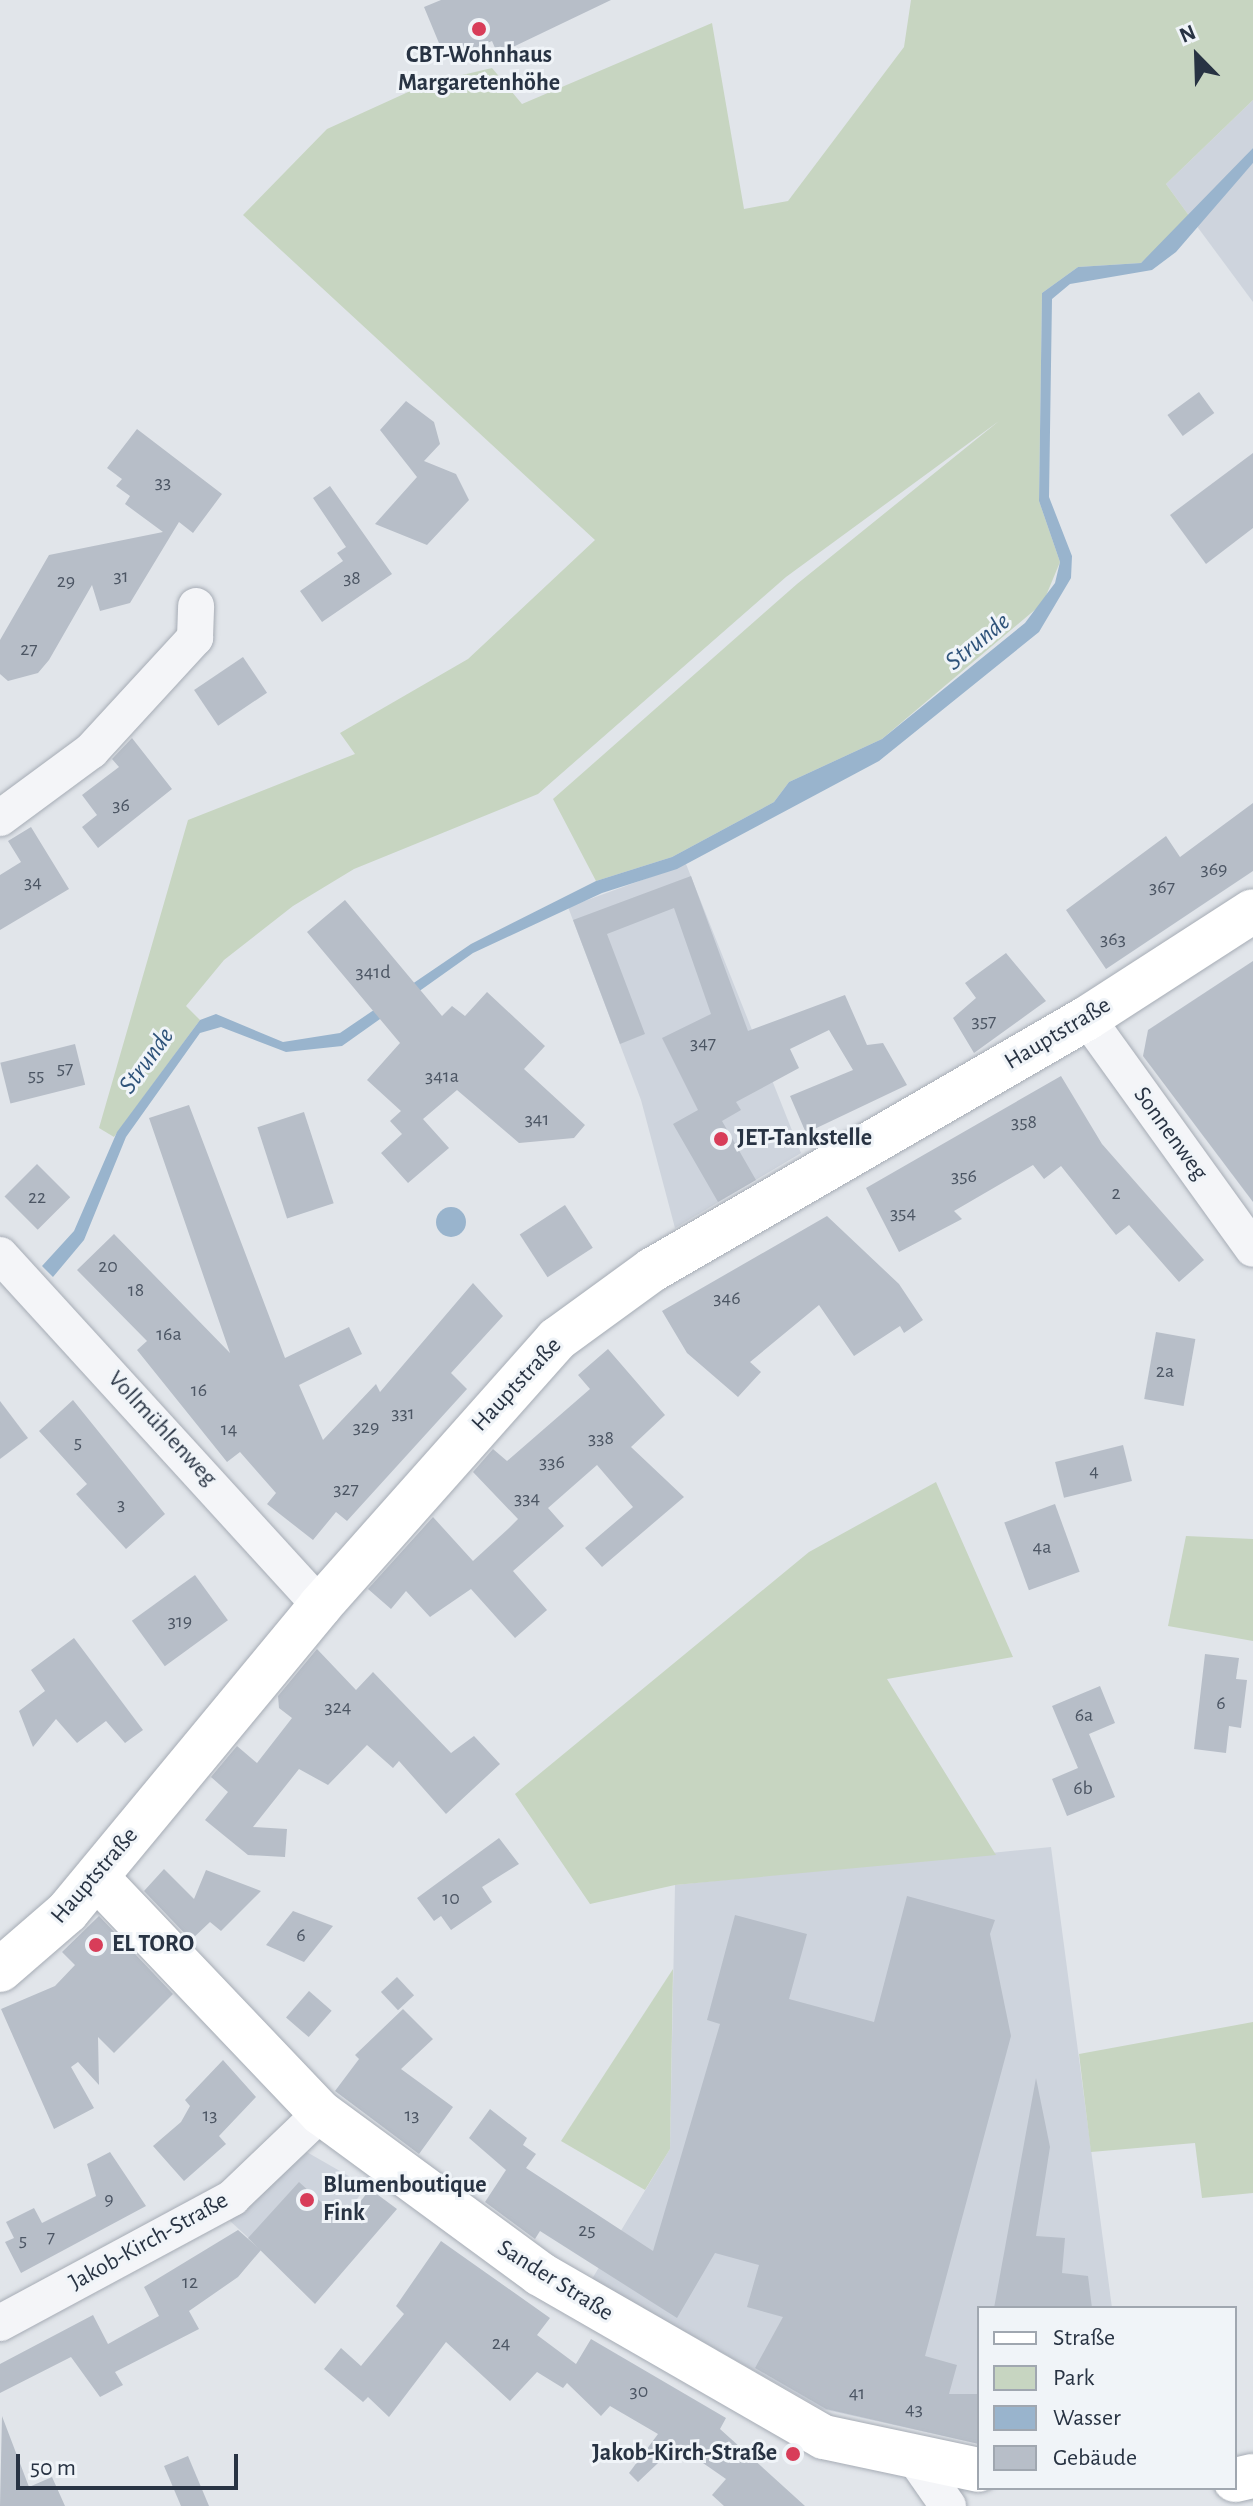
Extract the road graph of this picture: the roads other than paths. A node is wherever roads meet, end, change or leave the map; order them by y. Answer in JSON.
{"nodes":[{"id":1,"x":196,"y":606,"type":"dead end"},
{"id":2,"x":0,"y":818,"type":"edge"},
{"id":3,"x":1253,"y":911,"type":"edge"},
{"id":4,"x":1087,"y":1018,"type":"junction"},
{"id":5,"x":1253,"y":1249,"type":"edge"},
{"id":6,"x":0,"y":1255,"type":"edge"},
{"id":7,"x":320,"y":1606,"type":"junction"},
{"id":8,"x":97,"y":1878,"type":"junction"},
{"id":9,"x":0,"y":1970,"type":"edge"},
{"id":10,"x":321,"y":2113,"type":"junction"},
{"id":11,"x":0,"y":2323,"type":"edge"},
{"id":12,"x":916,"y":2460,"type":"junction"},
{"id":13,"x":977,"y":2470,"type":"edge"},
{"id":14,"x":948,"y":2506,"type":"edge"}],
"edges":[{"from":1,"to":2,"type":"street"},
{"from":3,"to":4,"type":"main road","name":"Hauptstraße"},
{"from":4,"to":5,"type":"street","name":"Sonnenweg"},
{"from":4,"to":7,"type":"main road","name":"Hauptstraße"},
{"from":6,"to":7,"type":"street","name":"Vollmühlenweg"},
{"from":7,"to":8,"type":"main road","name":"Hauptstraße"},
{"from":8,"to":9,"type":"main road","name":"Hauptstraße"},
{"from":8,"to":10,"type":"main road","name":"Sander Straße"},
{"from":10,"to":11,"type":"street","name":"Jakob-Kirch-Straße"},
{"from":10,"to":12,"type":"main road","name":"Sander Straße"},
{"from":12,"to":13,"type":"main road","name":"Sander Straße"},
{"from":12,"to":14,"type":"street"}]}
